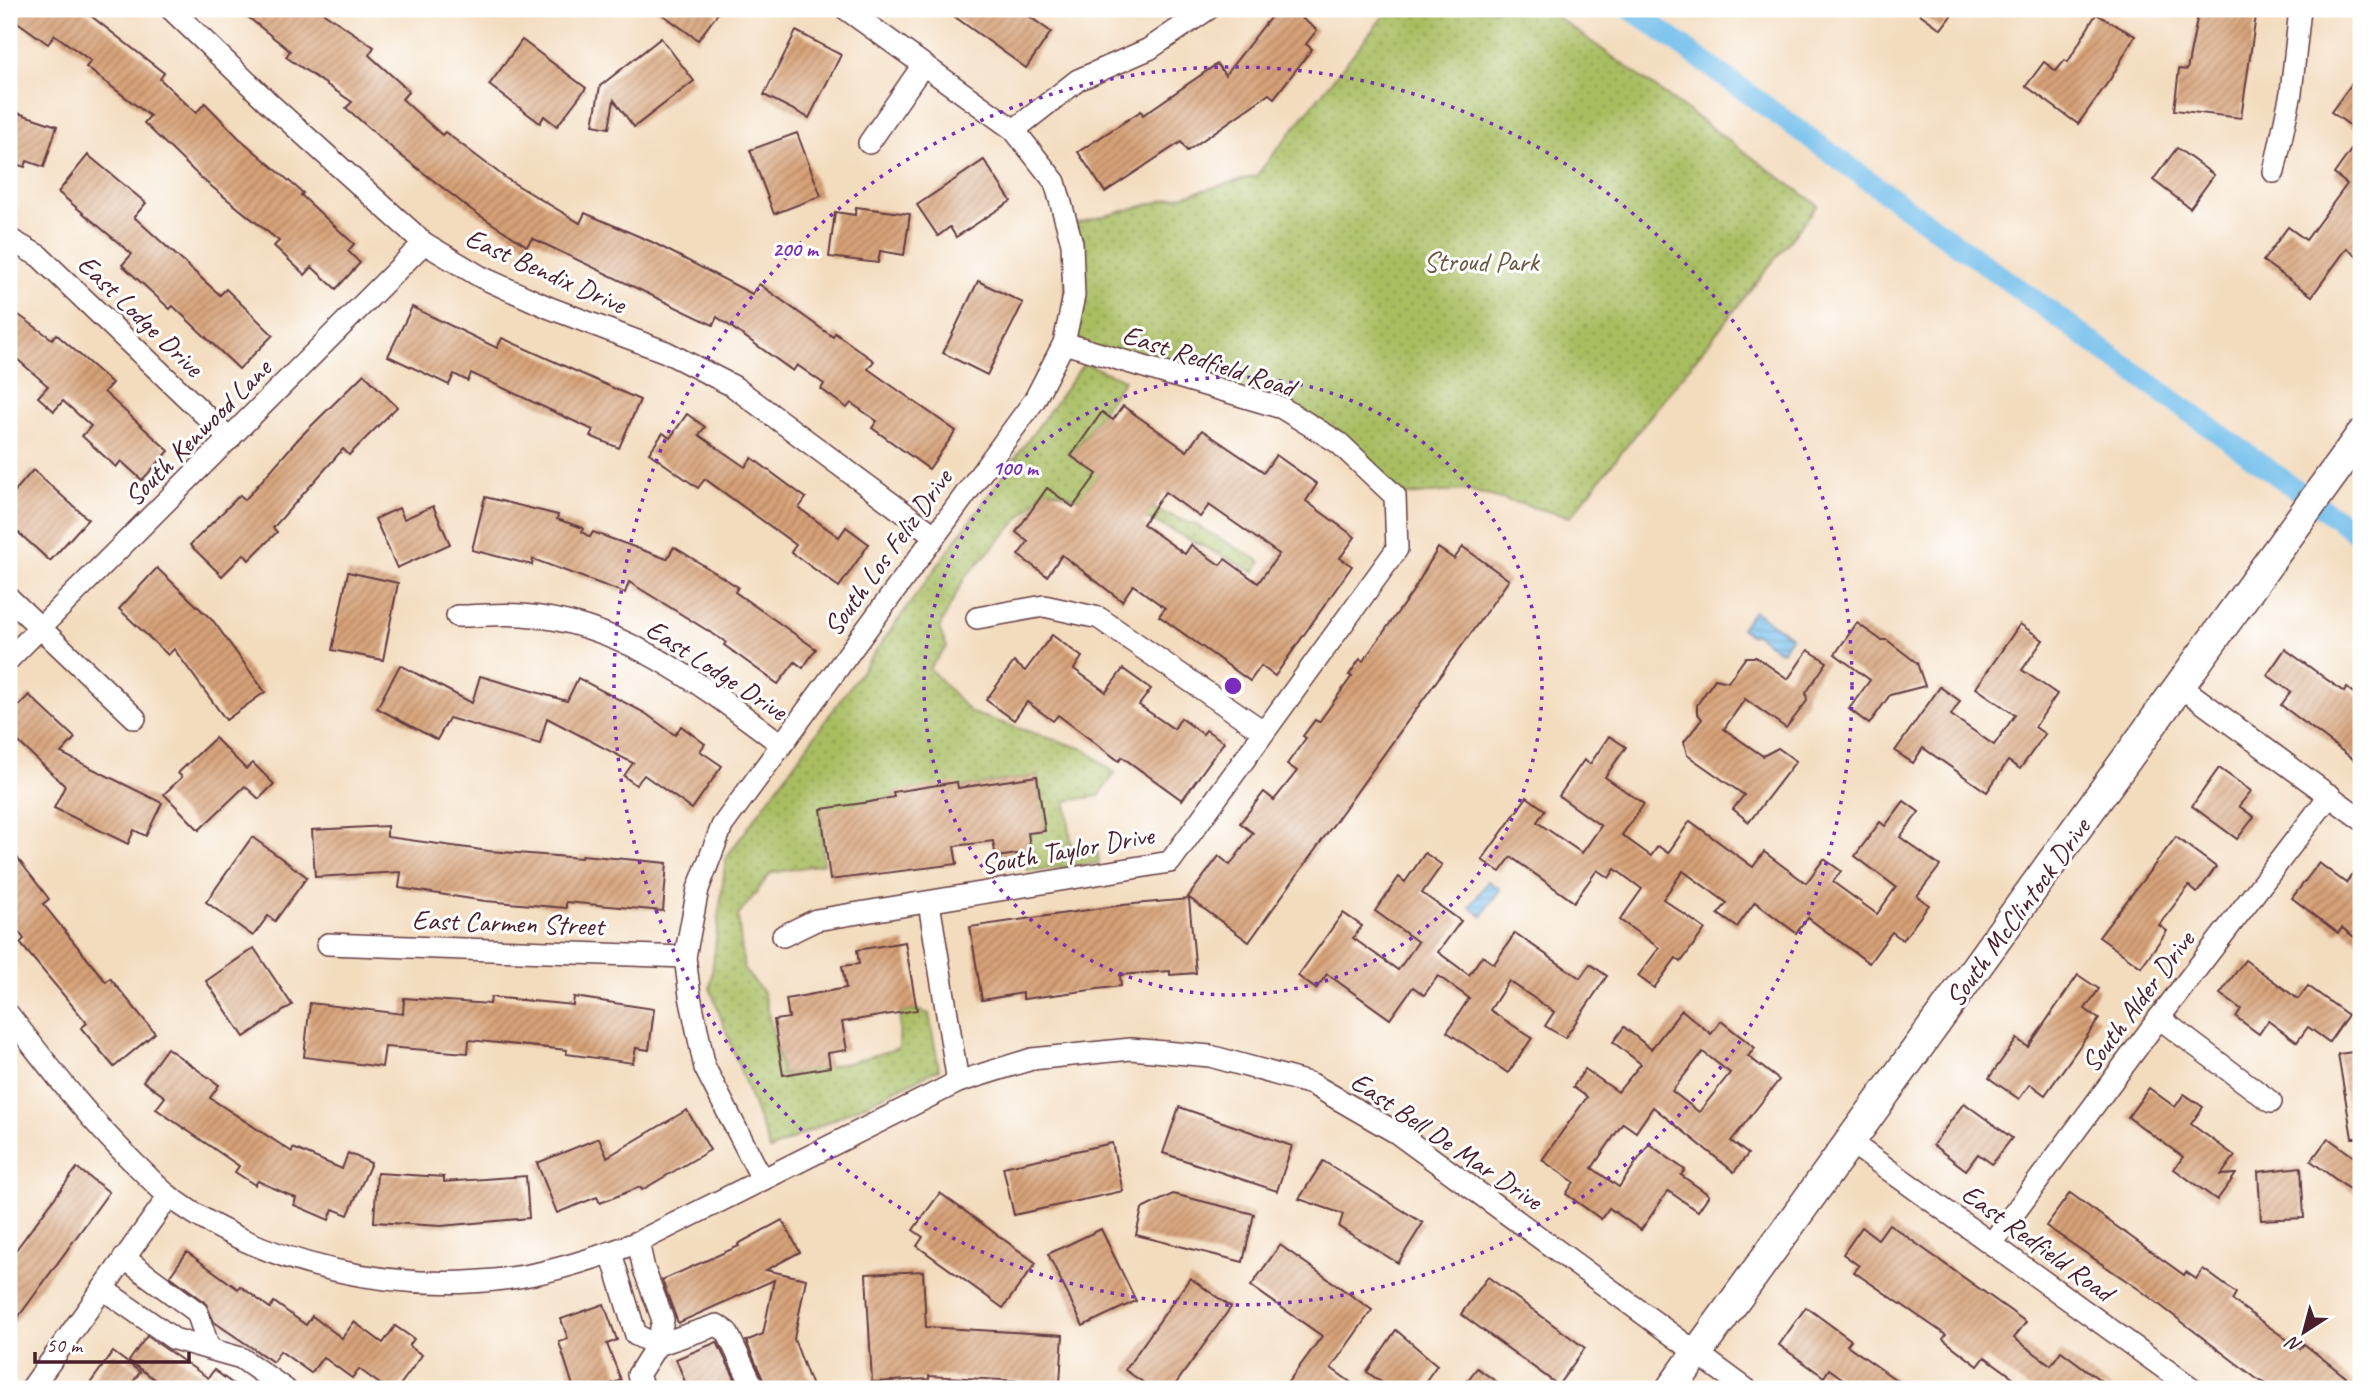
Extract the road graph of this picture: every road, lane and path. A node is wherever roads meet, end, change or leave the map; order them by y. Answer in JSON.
{"nodes":[{"id":1,"x":171,"y":9,"type":"edge"},
{"id":2,"x":846,"y":9,"type":"edge"},
{"id":3,"x":1208,"y":9,"type":"edge"},
{"id":4,"x":2300,"y":9,"type":"edge"},
{"id":5,"x":923,"y":65,"type":"junction"},
{"id":6,"x":1014,"y":130,"type":"junction"},
{"id":7,"x":869,"y":143,"type":"dead end"},
{"id":8,"x":2274,"y":172,"type":"dead end"},
{"id":9,"x":9,"y":239,"type":"edge"},
{"id":10,"x":424,"y":243,"type":"junction"},
{"id":11,"x":1064,"y":343,"type":"junction"},
{"id":12,"x":2361,"y":435,"type":"edge"},
{"id":13,"x":230,"y":439,"type":"junction"},
{"id":14,"x":1395,"y":496,"type":"joint"},
{"id":15,"x":934,"y":535,"type":"junction"},
{"id":16,"x":9,"y":598,"type":"edge"},
{"id":17,"x":457,"y":617,"type":"dead end"},
{"id":18,"x":977,"y":618,"type":"dead end"},
{"id":19,"x":40,"y":627,"type":"junction"},
{"id":20,"x":9,"y":659,"type":"edge"},
{"id":21,"x":2180,"y":686,"type":"junction"},
{"id":22,"x":135,"y":718,"type":"dead end"},
{"id":23,"x":1264,"y":732,"type":"junction"},
{"id":24,"x":781,"y":744,"type":"junction"},
{"id":25,"x":2330,"y":795,"type":"junction"},
{"id":26,"x":2361,"y":819,"type":"edge"},
{"id":27,"x":929,"y":903,"type":"junction"},
{"id":28,"x":783,"y":936,"type":"dead end"},
{"id":29,"x":328,"y":944,"type":"dead end"},
{"id":30,"x":685,"y":957,"type":"junction"},
{"id":31,"x":2159,"y":1017,"type":"junction"},
{"id":32,"x":10,"y":1018,"type":"edge"},
{"id":33,"x":958,"y":1082,"type":"junction"},
{"id":34,"x":2271,"y":1102,"type":"dead end"},
{"id":35,"x":1850,"y":1142,"type":"junction"},
{"id":36,"x":762,"y":1179,"type":"junction"},
{"id":37,"x":169,"y":1196,"type":"junction"},
{"id":38,"x":638,"y":1242,"type":"junction"},
{"id":39,"x":1992,"y":1243,"type":"junction"},
{"id":40,"x":611,"y":1253,"type":"junction"},
{"id":41,"x":124,"y":1258,"type":"junction"},
{"id":42,"x":103,"y":1289,"type":"junction"},
{"id":43,"x":173,"y":1295,"type":"junction"},
{"id":44,"x":152,"y":1324,"type":"junction"},
{"id":45,"x":657,"y":1345,"type":"junction"},
{"id":46,"x":209,"y":1348,"type":"junction"},
{"id":47,"x":1697,"y":1353,"type":"junction"},
{"id":48,"x":31,"y":1389,"type":"edge"},
{"id":49,"x":285,"y":1389,"type":"edge"},
{"id":50,"x":643,"y":1389,"type":"edge"},
{"id":51,"x":754,"y":1389,"type":"edge"},
{"id":52,"x":1671,"y":1389,"type":"edge"},
{"id":53,"x":1746,"y":1389,"type":"edge"},
{"id":54,"x":2193,"y":1389,"type":"edge"}],
"edges":[{"from":1,"to":10,"type":"street","name":"East Bendix Drive"},
{"from":2,"to":5,"type":"street"},
{"from":3,"to":6,"type":"street"},
{"from":4,"to":8,"type":"street"},
{"from":5,"to":6,"type":"street"},
{"from":5,"to":7,"type":"street"},
{"from":6,"to":11,"type":"street","name":"South Los Feliz Drive"},
{"from":9,"to":13,"type":"street","name":"East Lodge Drive"},
{"from":10,"to":13,"type":"street","name":"South Kenwood Lane"},
{"from":10,"to":15,"type":"street","name":"East Bendix Drive"},
{"from":11,"to":14,"type":"street","name":"East Redfield Road"},
{"from":11,"to":15,"type":"street","name":"South Los Feliz Drive"},
{"from":12,"to":21,"type":"main road","name":"South McClintock Drive"},
{"from":13,"to":19,"type":"street","name":"South Kenwood Lane"},
{"from":14,"to":23,"type":"street","name":"South Taylor Drive"},
{"from":15,"to":24,"type":"street","name":"South Los Feliz Drive"},
{"from":16,"to":19,"type":"street"},
{"from":17,"to":24,"type":"street","name":"East Lodge Drive"},
{"from":18,"to":23,"type":"street"},
{"from":19,"to":20,"type":"street","name":"South Kenwood Lane"},
{"from":19,"to":22,"type":"street"},
{"from":21,"to":25,"type":"street"},
{"from":21,"to":35,"type":"main road","name":"South McClintock Drive"},
{"from":23,"to":27,"type":"street","name":"South Taylor Drive"},
{"from":24,"to":30,"type":"street","name":"South Los Feliz Drive"},
{"from":25,"to":26,"type":"street"},
{"from":25,"to":31,"type":"street","name":"South Alder Drive"},
{"from":27,"to":28,"type":"street","name":"South Taylor Drive"},
{"from":27,"to":33,"type":"street"},
{"from":29,"to":30,"type":"street","name":"East Carmen Street"},
{"from":30,"to":36,"type":"street","name":"South Los Feliz Drive"},
{"from":31,"to":34,"type":"street"},
{"from":31,"to":39,"type":"street","name":"South Alder Drive"},
{"from":32,"to":37,"type":"street","name":"East Bell De Mar Drive"},
{"from":33,"to":36,"type":"street","name":"East Bell De Mar Drive"},
{"from":33,"to":47,"type":"street","name":"East Bell De Mar Drive"},
{"from":35,"to":39,"type":"street","name":"East Redfield Road"},
{"from":35,"to":47,"type":"main road","name":"South McClintock Drive"},
{"from":36,"to":38,"type":"street","name":"East Bell De Mar Drive"},
{"from":37,"to":40,"type":"street","name":"East Bell De Mar Drive"},
{"from":37,"to":41,"type":"street"},
{"from":38,"to":40,"type":"street","name":"East Bell De Mar Drive"},
{"from":38,"to":45,"type":"street"},
{"from":39,"to":54,"type":"street","name":"East Redfield Road"},
{"from":40,"to":45,"type":"street"},
{"from":41,"to":42,"type":"street"},
{"from":41,"to":43,"type":"street"},
{"from":42,"to":44,"type":"street"},
{"from":42,"to":48,"type":"street"},
{"from":43,"to":44,"type":"street"},
{"from":43,"to":46,"type":"street"},
{"from":44,"to":46,"type":"street"},
{"from":45,"to":50,"type":"street"},
{"from":45,"to":51,"type":"street"},
{"from":46,"to":49,"type":"street"},
{"from":47,"to":52,"type":"main road","name":"South McClintock Drive"},
{"from":47,"to":53,"type":"street","name":"East Bell De Mar Drive"}]}
